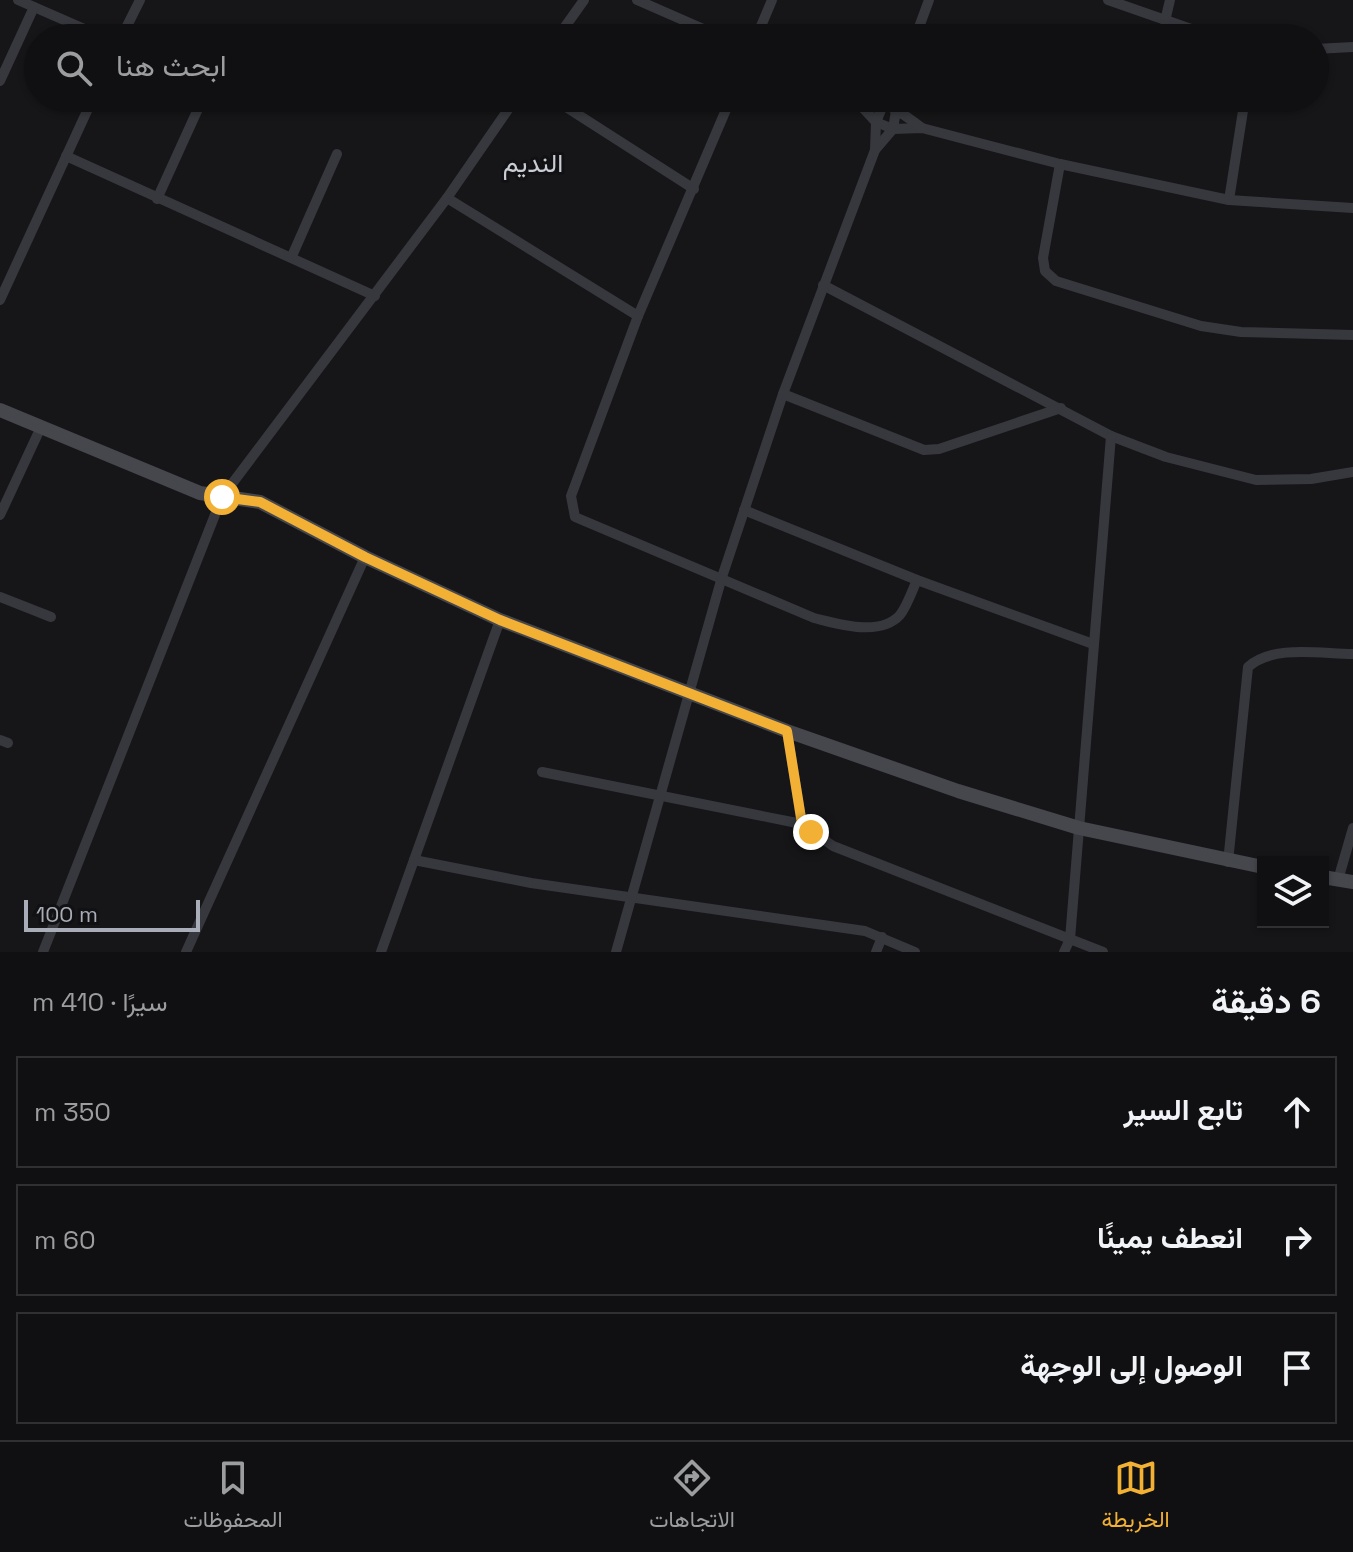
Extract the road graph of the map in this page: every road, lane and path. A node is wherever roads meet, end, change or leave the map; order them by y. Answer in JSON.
{"nodes":[{"id":1,"x":18,"y":0,"type":"edge"},
{"id":2,"x":140,"y":0,"type":"edge"},
{"id":3,"x":584,"y":0,"type":"edge"},
{"id":4,"x":637,"y":0,"type":"edge"},
{"id":5,"x":772,"y":0,"type":"edge"},
{"id":6,"x":929,"y":0,"type":"edge"},
{"id":7,"x":1108,"y":0,"type":"edge"},
{"id":8,"x":1170,"y":0,"type":"edge"},
{"id":9,"x":34,"y":7,"type":"junction"},
{"id":10,"x":1165,"y":21,"type":"junction"},
{"id":11,"x":26,"y":24,"type":"edge"},
{"id":12,"x":73,"y":24,"type":"edge"},
{"id":13,"x":128,"y":24,"type":"edge"},
{"id":14,"x":567,"y":24,"type":"edge"},
{"id":15,"x":692,"y":24,"type":"edge"},
{"id":16,"x":762,"y":24,"type":"edge"},
{"id":17,"x":920,"y":24,"type":"edge"},
{"id":18,"x":1174,"y":24,"type":"edge"},
{"id":19,"x":24,"y":29,"type":"edge"},
{"id":20,"x":1353,"y":47,"type":"edge"},
{"id":21,"x":1329,"y":48,"type":"edge"},
{"id":22,"x":0,"y":81,"type":"edge"},
{"id":23,"x":86,"y":112,"type":"edge"},
{"id":24,"x":197,"y":112,"type":"edge"},
{"id":25,"x":506,"y":112,"type":"edge"},
{"id":26,"x":574,"y":112,"type":"edge"},
{"id":27,"x":725,"y":112,"type":"edge"},
{"id":28,"x":867,"y":112,"type":"edge"},
{"id":29,"x":880,"y":112,"type":"edge"},
{"id":30,"x":897,"y":112,"type":"edge"},
{"id":31,"x":907,"y":112,"type":"edge"},
{"id":32,"x":1243,"y":112,"type":"edge"},
{"id":33,"x":876,"y":122,"type":"junction"},
{"id":34,"x":922,"y":128,"type":"junction"},
{"id":35,"x":893,"y":129,"type":"junction"},
{"id":36,"x":875,"y":150,"type":"junction"},
{"id":37,"x":337,"y":154,"type":"dead end"},
{"id":38,"x":66,"y":156,"type":"junction"},
{"id":39,"x":1060,"y":164,"type":"junction"},
{"id":40,"x":694,"y":189,"type":"junction"},
{"id":41,"x":447,"y":198,"type":"junction"},
{"id":42,"x":157,"y":199,"type":"junction"},
{"id":43,"x":1229,"y":200,"type":"junction"},
{"id":44,"x":1353,"y":208,"type":"edge"},
{"id":45,"x":292,"y":256,"type":"junction"},
{"id":46,"x":823,"y":285,"type":"junction"},
{"id":47,"x":1,"y":293,"type":"edge"},
{"id":48,"x":375,"y":296,"type":"junction"},
{"id":49,"x":638,"y":316,"type":"junction"},
{"id":50,"x":1353,"y":335,"type":"edge"},
{"id":51,"x":783,"y":394,"type":"junction"},
{"id":52,"x":1061,"y":408,"type":"junction"},
{"id":53,"x":0,"y":410,"type":"edge"},
{"id":54,"x":41,"y":427,"type":"junction"},
{"id":55,"x":1111,"y":436,"type":"junction"},
{"id":56,"x":1353,"y":472,"type":"edge"},
{"id":57,"x":222,"y":497,"type":"junction"},
{"id":58,"x":744,"y":510,"type":"junction"},
{"id":59,"x":0,"y":515,"type":"edge"},
{"id":60,"x":365,"y":557,"type":"junction"},
{"id":61,"x":722,"y":577,"type":"junction"},
{"id":62,"x":917,"y":580,"type":"junction"},
{"id":63,"x":0,"y":597,"type":"edge"},
{"id":64,"x":51,"y":617,"type":"dead end"},
{"id":65,"x":500,"y":620,"type":"junction"},
{"id":66,"x":1093,"y":644,"type":"junction"},
{"id":67,"x":1353,"y":654,"type":"edge"},
{"id":68,"x":689,"y":691,"type":"junction"},
{"id":69,"x":787,"y":731,"type":"junction"},
{"id":70,"x":542,"y":772,"type":"dead end"},
{"id":71,"x":658,"y":795,"type":"junction"},
{"id":72,"x":802,"y":824,"type":"junction"},
{"id":73,"x":1079,"y":828,"type":"junction"},
{"id":74,"x":1353,"y":828,"type":"edge"},
{"id":75,"x":414,"y":860,"type":"junction"},
{"id":76,"x":1228,"y":862,"type":"junction"},
{"id":77,"x":1257,"y":866,"type":"edge"},
{"id":78,"x":1338,"y":880,"type":"edge"},
{"id":79,"x":632,"y":899,"type":"junction"},
{"id":80,"x":882,"y":937,"type":"junction"},
{"id":81,"x":1070,"y":939,"type":"junction"},
{"id":82,"x":43,"y":952,"type":"edge"},
{"id":83,"x":186,"y":952,"type":"edge"},
{"id":84,"x":381,"y":952,"type":"edge"},
{"id":85,"x":616,"y":952,"type":"edge"},
{"id":86,"x":876,"y":952,"type":"edge"},
{"id":87,"x":915,"y":952,"type":"edge"},
{"id":88,"x":1064,"y":952,"type":"edge"},
{"id":89,"x":1103,"y":952,"type":"edge"}],
"edges":[{"from":1,"to":9,"type":"street"},
{"from":2,"to":13,"type":"street"},
{"from":3,"to":14,"type":"street"},
{"from":4,"to":15,"type":"street"},
{"from":5,"to":16,"type":"street"},
{"from":6,"to":17,"type":"street"},
{"from":7,"to":10,"type":"street"},
{"from":8,"to":10,"type":"street"},
{"from":9,"to":11,"type":"street"},
{"from":9,"to":12,"type":"street"},
{"from":10,"to":18,"type":"street"},
{"from":19,"to":22,"type":"street"},
{"from":20,"to":21,"type":"street"},
{"from":23,"to":38,"type":"street"},
{"from":24,"to":42,"type":"street"},
{"from":25,"to":41,"type":"street"},
{"from":26,"to":40,"type":"street"},
{"from":27,"to":40,"type":"street"},
{"from":28,"to":33,"type":"street"},
{"from":29,"to":33,"type":"street"},
{"from":30,"to":35,"type":"street"},
{"from":31,"to":34,"type":"street"},
{"from":32,"to":43,"type":"street"},
{"from":33,"to":35,"type":"street"},
{"from":33,"to":36,"type":"street"},
{"from":34,"to":35,"type":"street"},
{"from":34,"to":39,"type":"street"},
{"from":35,"to":36,"type":"street"},
{"from":36,"to":46,"type":"street"},
{"from":37,"to":45,"type":"street"},
{"from":38,"to":42,"type":"street"},
{"from":38,"to":47,"type":"street"},
{"from":39,"to":43,"type":"street"},
{"from":39,"to":50,"type":"street"},
{"from":40,"to":49,"type":"street"},
{"from":41,"to":48,"type":"street"},
{"from":41,"to":49,"type":"street"},
{"from":42,"to":45,"type":"street"},
{"from":43,"to":44,"type":"street"},
{"from":45,"to":48,"type":"street"},
{"from":46,"to":51,"type":"street"},
{"from":46,"to":52,"type":"street"},
{"from":48,"to":57,"type":"street"},
{"from":49,"to":61,"type":"street"},
{"from":51,"to":52,"type":"street"},
{"from":51,"to":58,"type":"street"},
{"from":52,"to":55,"type":"street"},
{"from":53,"to":54,"type":"main road"},
{"from":54,"to":57,"type":"main road"},
{"from":54,"to":59,"type":"street"},
{"from":55,"to":56,"type":"street"},
{"from":55,"to":66,"type":"street"},
{"from":57,"to":60,"type":"main road"},
{"from":57,"to":82,"type":"street"},
{"from":58,"to":61,"type":"street"},
{"from":58,"to":62,"type":"street"},
{"from":60,"to":65,"type":"main road"},
{"from":60,"to":83,"type":"street"},
{"from":61,"to":62,"type":"street"},
{"from":61,"to":68,"type":"street"},
{"from":62,"to":66,"type":"street"},
{"from":63,"to":64,"type":"street"},
{"from":65,"to":68,"type":"main road"},
{"from":65,"to":75,"type":"street"},
{"from":66,"to":73,"type":"street"},
{"from":67,"to":76,"type":"street"},
{"from":68,"to":69,"type":"main road"},
{"from":68,"to":71,"type":"street"},
{"from":69,"to":72,"type":"street"},
{"from":69,"to":73,"type":"main road"},
{"from":70,"to":71,"type":"street"},
{"from":71,"to":72,"type":"street"},
{"from":71,"to":79,"type":"street"},
{"from":72,"to":81,"type":"street"},
{"from":73,"to":76,"type":"main road"},
{"from":73,"to":81,"type":"street"},
{"from":74,"to":78,"type":"street"},
{"from":75,"to":79,"type":"street"},
{"from":75,"to":84,"type":"street"},
{"from":76,"to":77,"type":"main road"},
{"from":79,"to":80,"type":"street"},
{"from":79,"to":85,"type":"street"},
{"from":80,"to":86,"type":"street"},
{"from":80,"to":87,"type":"street"},
{"from":81,"to":88,"type":"street"},
{"from":81,"to":89,"type":"street"}]}
